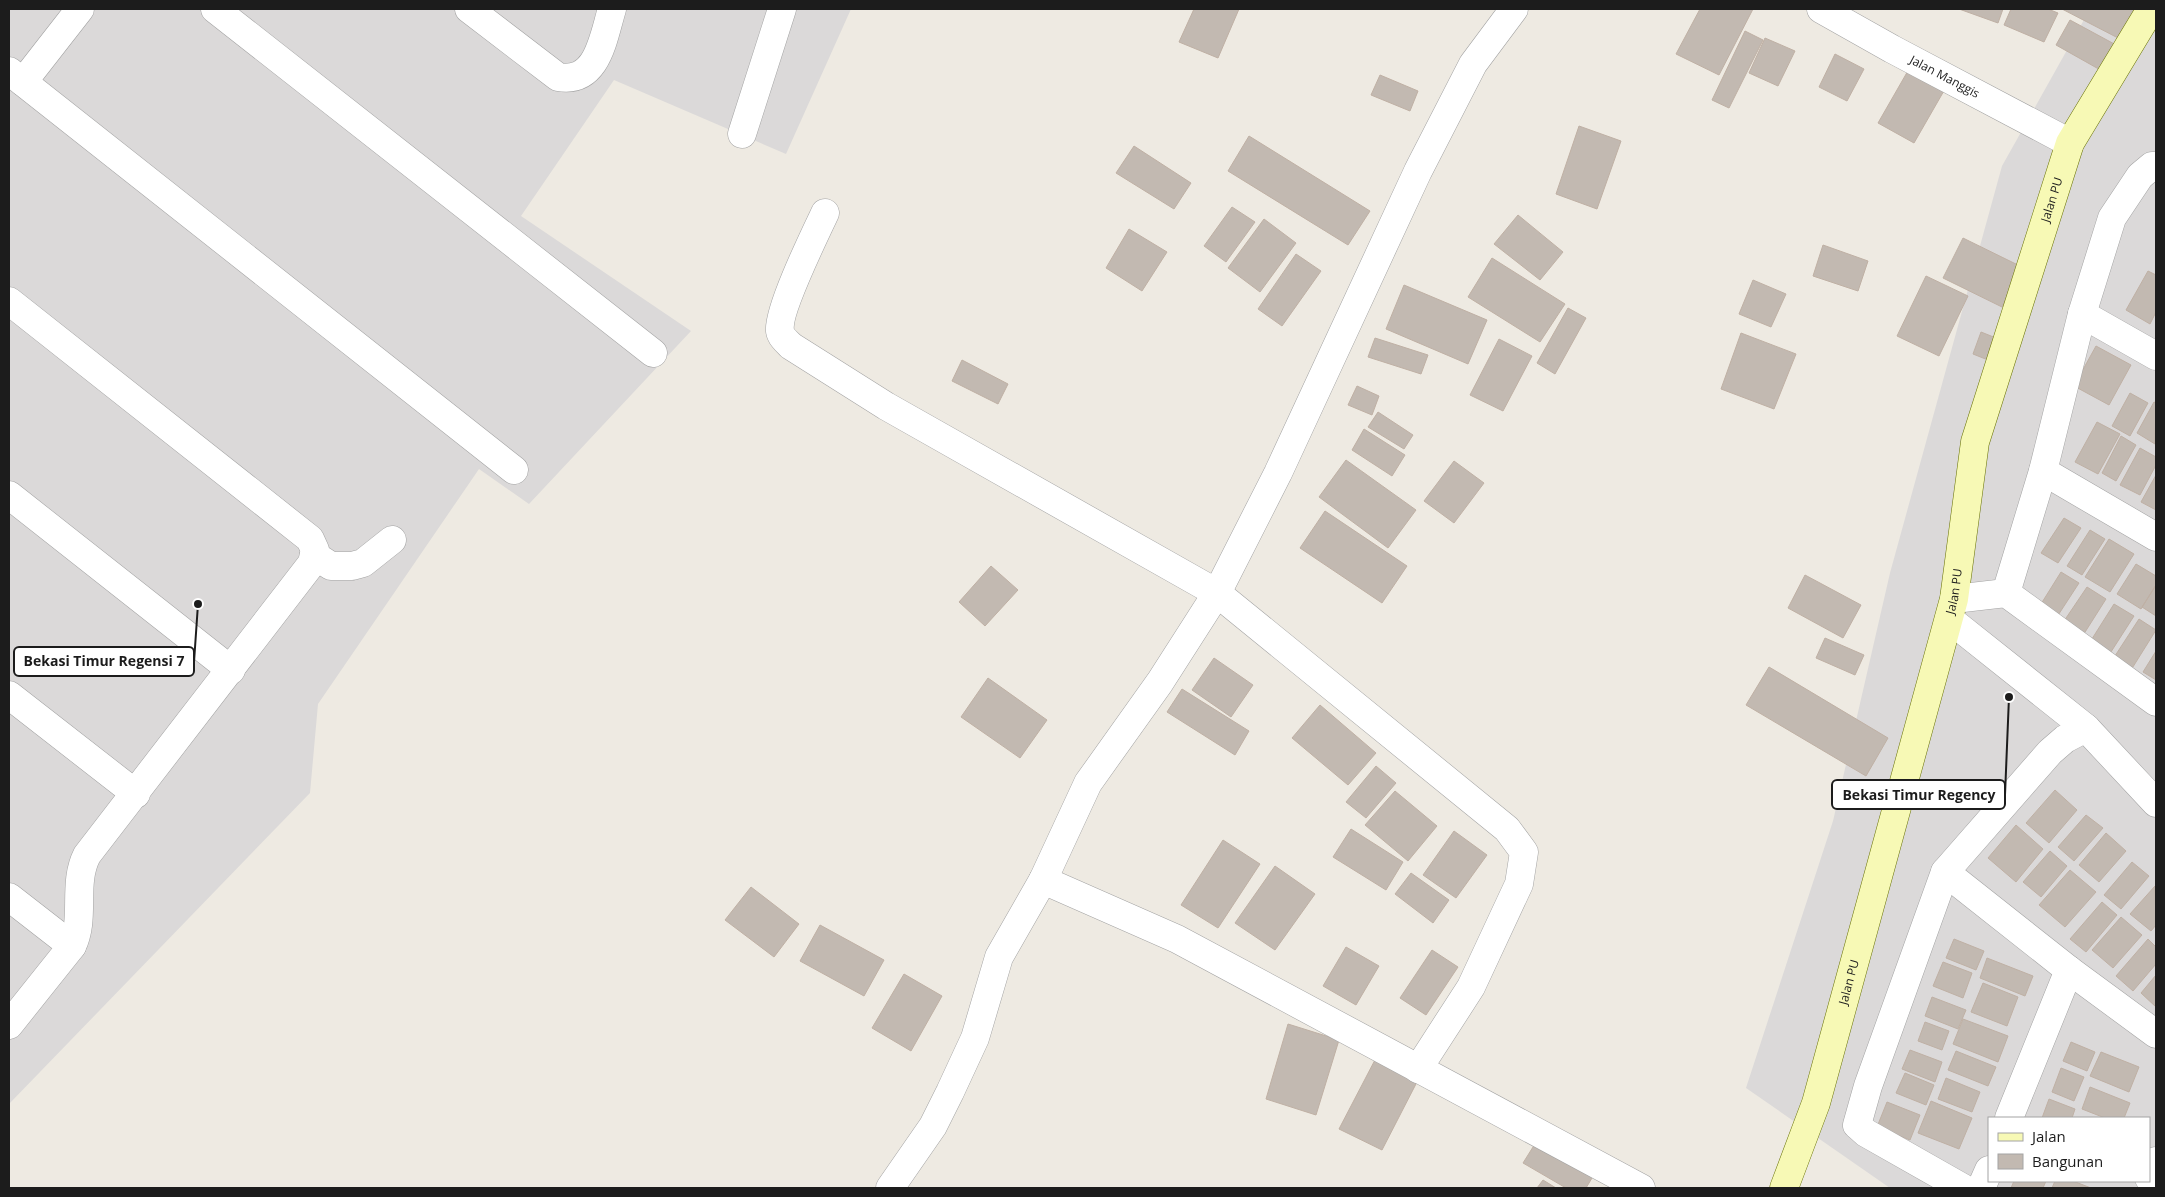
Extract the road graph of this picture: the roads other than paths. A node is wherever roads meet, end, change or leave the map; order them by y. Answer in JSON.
{"nodes":[{"id":1,"x":80,"y":9,"type":"edge"},
{"id":2,"x":215,"y":9,"type":"edge"},
{"id":3,"x":469,"y":9,"type":"edge"},
{"id":4,"x":612,"y":9,"type":"edge"},
{"id":5,"x":782,"y":9,"type":"edge"},
{"id":6,"x":1514,"y":9,"type":"edge"},
{"id":7,"x":1821,"y":9,"type":"edge"},
{"id":8,"x":2151,"y":9,"type":"edge"},
{"id":9,"x":16,"y":76,"type":"edge"},
{"id":10,"x":742,"y":134,"type":"dead end"},
{"id":11,"x":2070,"y":143,"type":"junction"},
{"id":12,"x":2156,"y":166,"type":"edge"},
{"id":13,"x":825,"y":212,"type":"dead end"},
{"id":14,"x":9,"y":302,"type":"edge"},
{"id":15,"x":2082,"y":314,"type":"junction"},
{"id":16,"x":654,"y":353,"type":"dead end"},
{"id":17,"x":2156,"y":356,"type":"edge"},
{"id":18,"x":514,"y":470,"type":"dead end"},
{"id":19,"x":2043,"y":471,"type":"junction"},
{"id":20,"x":9,"y":495,"type":"edge"},
{"id":21,"x":2156,"y":537,"type":"edge"},
{"id":22,"x":392,"y":540,"type":"dead end"},
{"id":23,"x":314,"y":555,"type":"junction"},
{"id":24,"x":1218,"y":593,"type":"junction"},
{"id":25,"x":2006,"y":593,"type":"junction"},
{"id":26,"x":1951,"y":609,"type":"junction"},
{"id":27,"x":230,"y":670,"type":"junction"},
{"id":28,"x":9,"y":695,"type":"edge"},
{"id":29,"x":2156,"y":702,"type":"edge"},
{"id":30,"x":2086,"y":728,"type":"junction"},
{"id":31,"x":136,"y":794,"type":"junction"},
{"id":32,"x":2156,"y":803,"type":"edge"},
{"id":33,"x":1945,"y":872,"type":"junction"},
{"id":34,"x":1043,"y":880,"type":"junction"},
{"id":35,"x":9,"y":897,"type":"edge"},
{"id":36,"x":72,"y":946,"type":"junction"},
{"id":37,"x":2069,"y":970,"type":"junction"},
{"id":38,"x":9,"y":1025,"type":"edge"},
{"id":39,"x":2156,"y":1034,"type":"edge"},
{"id":40,"x":1418,"y":1069,"type":"junction"},
{"id":41,"x":2009,"y":1117,"type":"edge"},
{"id":42,"x":2156,"y":1161,"type":"edge"},
{"id":43,"x":1988,"y":1172,"type":"edge"},
{"id":44,"x":2150,"y":1174,"type":"edge"},
{"id":45,"x":890,"y":1188,"type":"edge"},
{"id":46,"x":1641,"y":1188,"type":"edge"},
{"id":47,"x":1784,"y":1188,"type":"edge"},
{"id":48,"x":1963,"y":1188,"type":"edge"},
{"id":49,"x":1981,"y":1188,"type":"edge"}],
"edges":[{"from":1,"to":9,"type":"street"},
{"from":2,"to":16,"type":"street"},
{"from":3,"to":4,"type":"street"},
{"from":5,"to":10,"type":"street"},
{"from":6,"to":24,"type":"street"},
{"from":7,"to":11,"type":"street","name":"Jalan Manggis"},
{"from":8,"to":11,"type":"street","name":"Jalan PU"},
{"from":9,"to":18,"type":"street"},
{"from":11,"to":26,"type":"street","name":"Jalan PU"},
{"from":12,"to":15,"type":"street"},
{"from":13,"to":24,"type":"street"},
{"from":14,"to":23,"type":"street"},
{"from":15,"to":17,"type":"street"},
{"from":15,"to":19,"type":"street"},
{"from":19,"to":21,"type":"street"},
{"from":19,"to":25,"type":"street"},
{"from":20,"to":27,"type":"street"},
{"from":22,"to":23,"type":"street"},
{"from":23,"to":27,"type":"street"},
{"from":24,"to":34,"type":"street"},
{"from":24,"to":40,"type":"street"},
{"from":25,"to":26,"type":"street"},
{"from":25,"to":29,"type":"street"},
{"from":26,"to":30,"type":"street"},
{"from":26,"to":47,"type":"street","name":"Jalan PU"},
{"from":27,"to":31,"type":"street"},
{"from":28,"to":31,"type":"street"},
{"from":30,"to":32,"type":"street"},
{"from":30,"to":33,"type":"street"},
{"from":31,"to":36,"type":"street"},
{"from":33,"to":37,"type":"street"},
{"from":33,"to":48,"type":"street"},
{"from":34,"to":40,"type":"street"},
{"from":34,"to":45,"type":"street"},
{"from":35,"to":36,"type":"street"},
{"from":36,"to":38,"type":"street"},
{"from":37,"to":39,"type":"street"},
{"from":37,"to":41,"type":"street"},
{"from":40,"to":46,"type":"street"},
{"from":42,"to":44,"type":"street"},
{"from":43,"to":49,"type":"street"}]}
